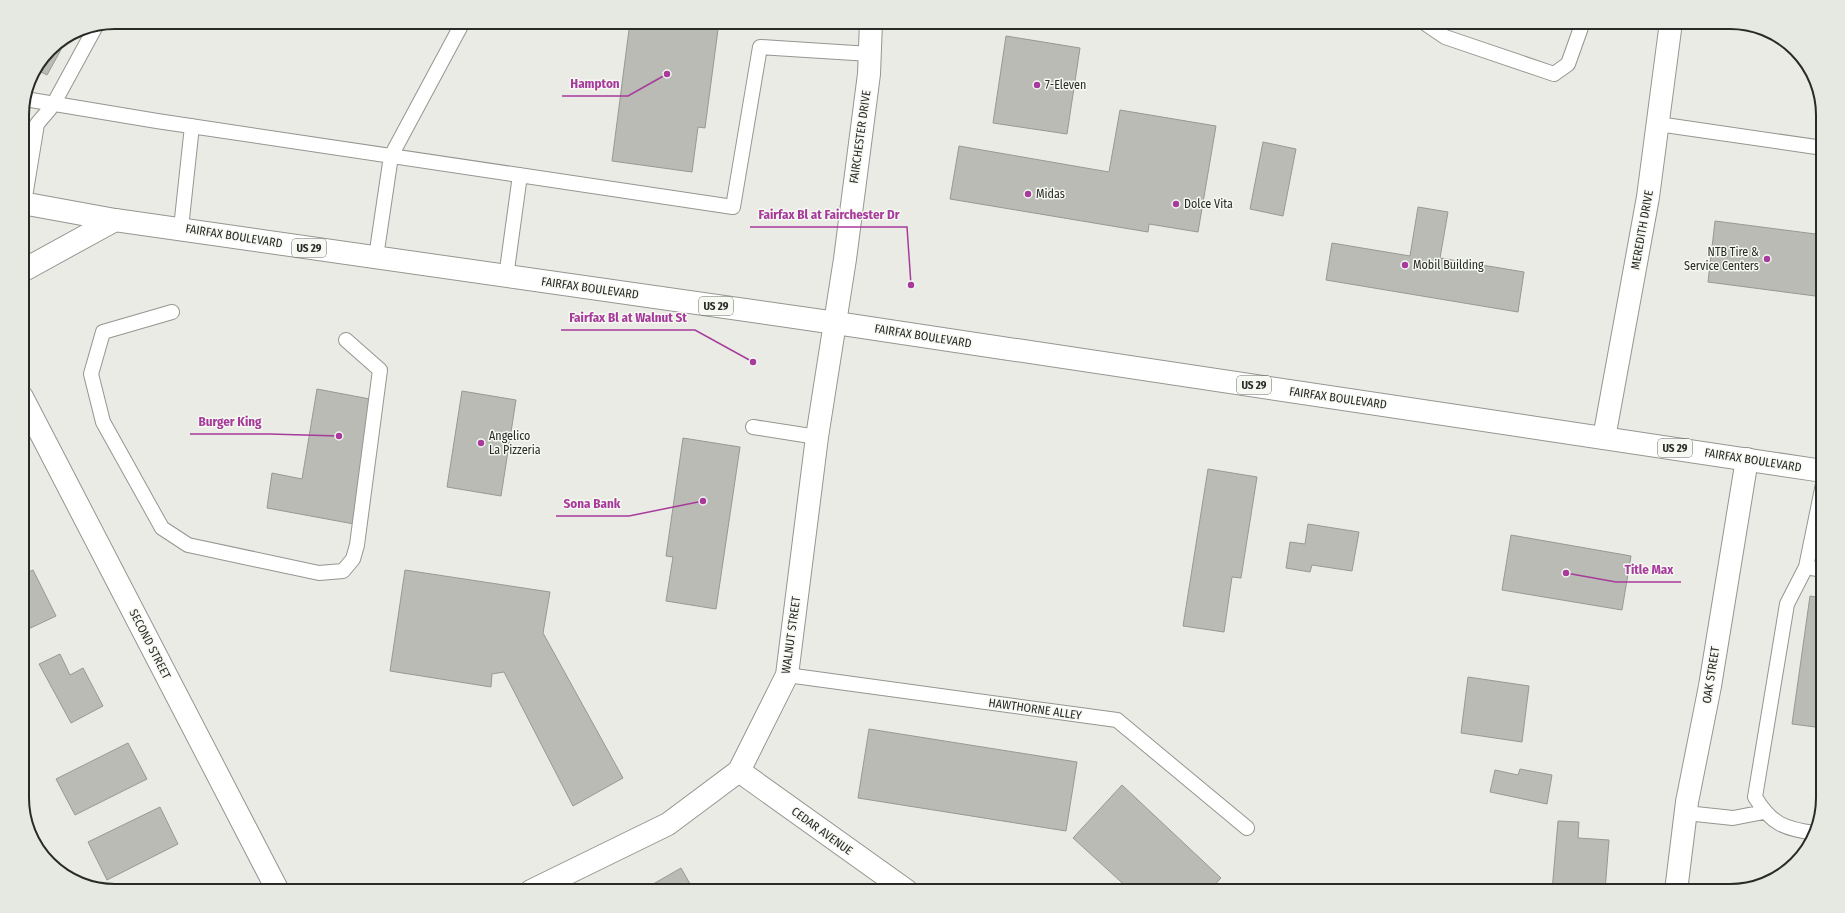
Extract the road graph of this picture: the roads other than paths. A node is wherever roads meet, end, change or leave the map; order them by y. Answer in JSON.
{"nodes":[{"id":1,"x":459,"y":29,"type":"edge"},
{"id":2,"x":871,"y":29,"type":"edge"},
{"id":3,"x":1433,"y":29,"type":"edge"},
{"id":4,"x":1580,"y":29,"type":"edge"},
{"id":5,"x":1670,"y":29,"type":"edge"},
{"id":6,"x":92,"y":33,"type":"edge"},
{"id":7,"x":870,"y":54,"type":"junction"},
{"id":8,"x":31,"y":100,"type":"edge"},
{"id":9,"x":53,"y":105,"type":"junction"},
{"id":10,"x":1658,"y":124,"type":"junction"},
{"id":11,"x":192,"y":126,"type":"junction"},
{"id":12,"x":1816,"y":147,"type":"edge"},
{"id":13,"x":391,"y":156,"type":"junction"},
{"id":14,"x":29,"y":169,"type":"edge"},
{"id":15,"x":520,"y":175,"type":"junction"},
{"id":16,"x":29,"y":204,"type":"edge"},
{"id":17,"x":115,"y":220,"type":"junction"},
{"id":18,"x":181,"y":228,"type":"junction"},
{"id":19,"x":376,"y":257,"type":"junction"},
{"id":20,"x":29,"y":268,"type":"edge"},
{"id":21,"x":506,"y":277,"type":"junction"},
{"id":22,"x":172,"y":312,"type":"dead end"},
{"id":23,"x":836,"y":323,"type":"junction"},
{"id":24,"x":346,"y":340,"type":"dead end"},
{"id":25,"x":29,"y":411,"type":"edge"},
{"id":26,"x":753,"y":427,"type":"dead end"},
{"id":27,"x":817,"y":437,"type":"junction"},
{"id":28,"x":1604,"y":438,"type":"junction"},
{"id":29,"x":1747,"y":459,"type":"junction"},
{"id":30,"x":1816,"y":469,"type":"edge"},
{"id":31,"x":1816,"y":518,"type":"edge"},
{"id":32,"x":1806,"y":567,"type":"junction"},
{"id":33,"x":1816,"y":569,"type":"edge"},
{"id":34,"x":786,"y":676,"type":"junction"},
{"id":35,"x":739,"y":771,"type":"junction"},
{"id":36,"x":1764,"y":812,"type":"junction"},
{"id":37,"x":1686,"y":813,"type":"junction"},
{"id":38,"x":1247,"y":828,"type":"dead end"},
{"id":39,"x":1809,"y":832,"type":"edge"},
{"id":40,"x":274,"y":884,"type":"edge"},
{"id":41,"x":545,"y":884,"type":"edge"},
{"id":42,"x":897,"y":884,"type":"edge"},
{"id":43,"x":1677,"y":884,"type":"edge"}],
"edges":[{"from":1,"to":13,"type":"lane"},
{"from":2,"to":7,"type":"street","name":"FAIRCHESTER DRIVE"},
{"from":3,"to":4,"type":"lane"},
{"from":5,"to":10,"type":"street","name":"MEREDITH DRIVE"},
{"from":6,"to":9,"type":"lane"},
{"from":7,"to":15,"type":"lane"},
{"from":7,"to":23,"type":"street","name":"FAIRCHESTER DRIVE"},
{"from":8,"to":9,"type":"lane"},
{"from":9,"to":11,"type":"lane"},
{"from":9,"to":14,"type":"lane"},
{"from":10,"to":12,"type":"lane"},
{"from":10,"to":28,"type":"street","name":"MEREDITH DRIVE"},
{"from":11,"to":13,"type":"lane"},
{"from":11,"to":18,"type":"lane"},
{"from":13,"to":15,"type":"lane"},
{"from":13,"to":19,"type":"lane"},
{"from":15,"to":21,"type":"lane"},
{"from":16,"to":17,"type":"street","name":"FAIRFAX BOULEVARD","number":"US 29"},
{"from":17,"to":18,"type":"street","name":"FAIRFAX BOULEVARD","number":"US 29"},
{"from":17,"to":20,"type":"street"},
{"from":18,"to":19,"type":"street","name":"FAIRFAX BOULEVARD","number":"US 29"},
{"from":19,"to":21,"type":"street","name":"FAIRFAX BOULEVARD","number":"US 29"},
{"from":21,"to":23,"type":"street","name":"FAIRFAX BOULEVARD","number":"US 29"},
{"from":22,"to":24,"type":"lane"},
{"from":23,"to":27,"type":"street","name":"WALNUT STREET"},
{"from":23,"to":28,"type":"street","name":"FAIRFAX BOULEVARD","number":"US 29"},
{"from":25,"to":40,"type":"street","name":"SECOND STREET"},
{"from":26,"to":27,"type":"lane"},
{"from":27,"to":34,"type":"street","name":"WALNUT STREET"},
{"from":28,"to":29,"type":"street","name":"FAIRFAX BOULEVARD","number":"US 29"},
{"from":29,"to":30,"type":"street","name":"FAIRFAX BOULEVARD","number":"US 29"},
{"from":29,"to":37,"type":"street","name":"OAK STREET"},
{"from":31,"to":32,"type":"lane"},
{"from":32,"to":33,"type":"lane"},
{"from":32,"to":36,"type":"lane"},
{"from":34,"to":35,"type":"street","name":"WALNUT STREET"},
{"from":34,"to":38,"type":"lane","name":"HAWTHORNE ALLEY"},
{"from":35,"to":41,"type":"street","name":"WALNUT STREET"},
{"from":35,"to":42,"type":"street","name":"CEDAR AVENUE"},
{"from":36,"to":37,"type":"lane"},
{"from":36,"to":39,"type":"lane"},
{"from":37,"to":43,"type":"street","name":"OAK STREET"}]}
